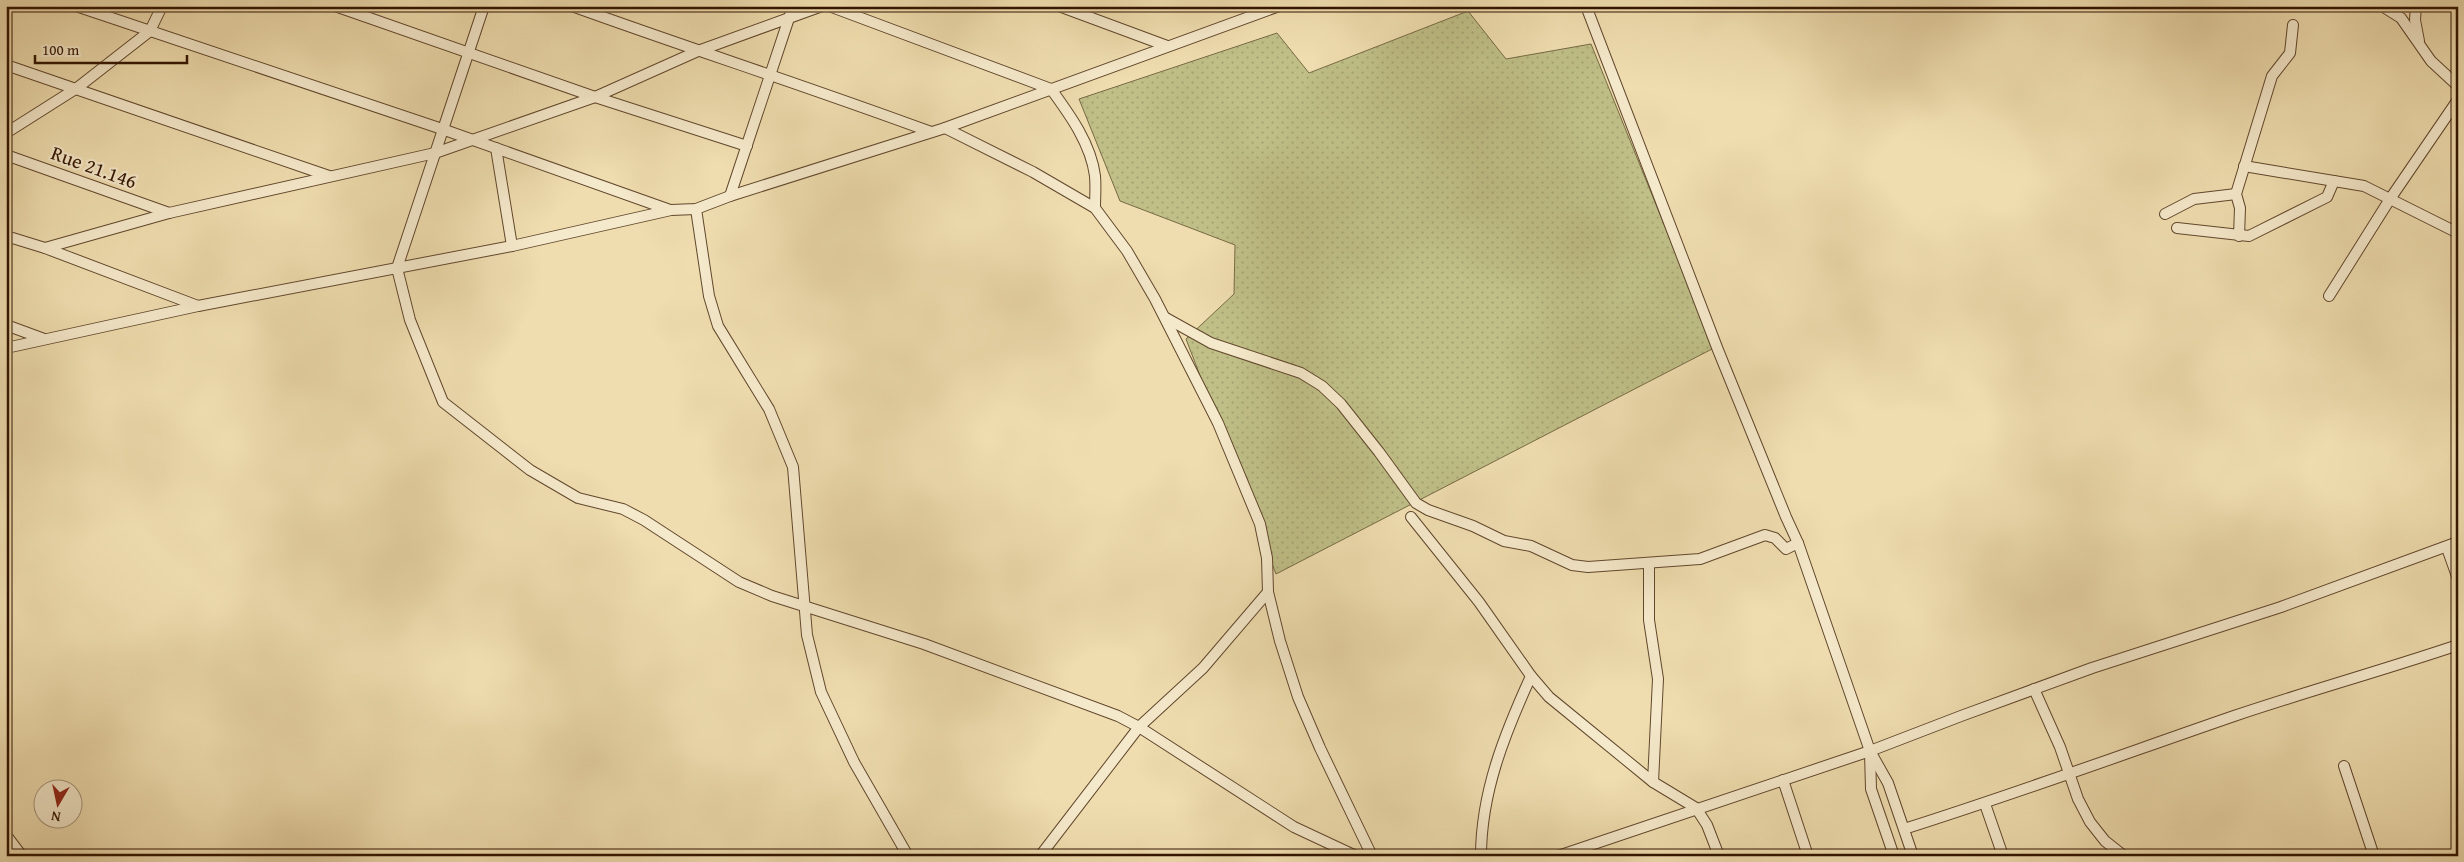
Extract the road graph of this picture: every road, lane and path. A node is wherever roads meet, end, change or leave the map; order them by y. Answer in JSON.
{"nodes":[{"id":1,"x":76,"y":6,"type":"edge"},
{"id":2,"x":162,"y":6,"type":"edge"},
{"id":3,"x":335,"y":6,"type":"edge"},
{"id":4,"x":484,"y":6,"type":"edge"},
{"id":5,"x":572,"y":6,"type":"edge"},
{"id":6,"x":793,"y":6,"type":"edge"},
{"id":7,"x":822,"y":6,"type":"edge"},
{"id":8,"x":829,"y":6,"type":"edge"},
{"id":9,"x":1059,"y":6,"type":"edge"},
{"id":10,"x":1279,"y":6,"type":"edge"},
{"id":11,"x":1586,"y":6,"type":"edge"},
{"id":12,"x":2382,"y":6,"type":"edge"},
{"id":13,"x":2416,"y":6,"type":"edge"},
{"id":14,"x":788,"y":19,"type":"junction"},
{"id":15,"x":2293,"y":25,"type":"dead end"},
{"id":16,"x":150,"y":31,"type":"junction"},
{"id":17,"x":1167,"y":46,"type":"junction"},
{"id":18,"x":2420,"y":46,"type":"junction"},
{"id":19,"x":698,"y":51,"type":"junction"},
{"id":20,"x":468,"y":52,"type":"junction"},
{"id":21,"x":6,"y":65,"type":"edge"},
{"id":22,"x":772,"y":74,"type":"junction"},
{"id":23,"x":2458,"y":86,"type":"edge"},
{"id":24,"x":77,"y":88,"type":"junction"},
{"id":25,"x":1051,"y":89,"type":"junction"},
{"id":26,"x":595,"y":97,"type":"junction"},
{"id":27,"x":2458,"y":101,"type":"edge"},
{"id":28,"x":945,"y":128,"type":"junction"},
{"id":29,"x":442,"y":129,"type":"junction"},
{"id":30,"x":931,"y":132,"type":"junction"},
{"id":31,"x":6,"y":133,"type":"edge"},
{"id":32,"x":473,"y":140,"type":"junction"},
{"id":33,"x":747,"y":146,"type":"junction"},
{"id":34,"x":496,"y":148,"type":"junction"},
{"id":35,"x":434,"y":152,"type":"junction"},
{"id":36,"x":6,"y":155,"type":"edge"},
{"id":37,"x":2244,"y":166,"type":"junction"},
{"id":38,"x":330,"y":176,"type":"junction"},
{"id":39,"x":2334,"y":181,"type":"junction"},
{"id":40,"x":2236,"y":194,"type":"junction"},
{"id":41,"x":730,"y":196,"type":"junction"},
{"id":42,"x":2390,"y":199,"type":"junction"},
{"id":43,"x":1095,"y":208,"type":"junction"},
{"id":44,"x":696,"y":209,"type":"junction"},
{"id":45,"x":671,"y":210,"type":"junction"},
{"id":46,"x":169,"y":213,"type":"junction"},
{"id":47,"x":2165,"y":214,"type":"dead end"},
{"id":48,"x":2177,"y":228,"type":"dead end"},
{"id":49,"x":2458,"y":232,"type":"edge"},
{"id":50,"x":6,"y":236,"type":"edge"},
{"id":51,"x":2239,"y":236,"type":"junction"},
{"id":52,"x":512,"y":246,"type":"junction"},
{"id":53,"x":45,"y":248,"type":"junction"},
{"id":54,"x":397,"y":268,"type":"junction"},
{"id":55,"x":2329,"y":296,"type":"dead end"},
{"id":56,"x":198,"y":306,"type":"junction"},
{"id":57,"x":1166,"y":318,"type":"junction"},
{"id":58,"x":6,"y":326,"type":"edge"},
{"id":59,"x":44,"y":339,"type":"junction"},
{"id":60,"x":6,"y":348,"type":"edge"},
{"id":61,"x":1411,"y":517,"type":"dead end"},
{"id":62,"x":2458,"y":542,"type":"edge"},
{"id":63,"x":1798,"y":543,"type":"junction"},
{"id":64,"x":2447,"y":548,"type":"junction"},
{"id":65,"x":1649,"y":564,"type":"junction"},
{"id":66,"x":2458,"y":579,"type":"edge"},
{"id":67,"x":1268,"y":592,"type":"junction"},
{"id":68,"x":804,"y":605,"type":"junction"},
{"id":69,"x":2458,"y":645,"type":"edge"},
{"id":70,"x":1531,"y":676,"type":"junction"},
{"id":71,"x":2034,"y":690,"type":"junction"},
{"id":72,"x":1139,"y":726,"type":"junction"},
{"id":73,"x":1870,"y":752,"type":"junction"},
{"id":74,"x":2344,"y":766,"type":"dead end"},
{"id":75,"x":2069,"y":774,"type":"junction"},
{"id":76,"x":1783,"y":780,"type":"junction"},
{"id":77,"x":1652,"y":782,"type":"junction"},
{"id":78,"x":1984,"y":804,"type":"junction"},
{"id":79,"x":1696,"y":808,"type":"junction"},
{"id":80,"x":1904,"y":829,"type":"junction"},
{"id":81,"x":6,"y":835,"type":"edge"},
{"id":82,"x":22,"y":856,"type":"edge"},
{"id":83,"x":908,"y":856,"type":"edge"},
{"id":84,"x":1040,"y":856,"type":"edge"},
{"id":85,"x":1356,"y":856,"type":"edge"},
{"id":86,"x":1372,"y":856,"type":"edge"},
{"id":87,"x":1481,"y":856,"type":"edge"},
{"id":88,"x":1558,"y":856,"type":"edge"},
{"id":89,"x":1719,"y":856,"type":"edge"},
{"id":90,"x":1808,"y":856,"type":"edge"},
{"id":91,"x":1894,"y":856,"type":"edge"},
{"id":92,"x":1913,"y":856,"type":"edge"},
{"id":93,"x":2003,"y":856,"type":"edge"},
{"id":94,"x":2124,"y":856,"type":"edge"},
{"id":95,"x":2374,"y":856,"type":"edge"}],
"edges":[{"from":1,"to":16,"type":"street"},
{"from":2,"to":16,"type":"street"},
{"from":3,"to":20,"type":"street"},
{"from":4,"to":20,"type":"street"},
{"from":5,"to":19,"type":"street"},
{"from":6,"to":14,"type":"street"},
{"from":7,"to":14,"type":"street"},
{"from":8,"to":25,"type":"street"},
{"from":9,"to":17,"type":"street"},
{"from":10,"to":17,"type":"street"},
{"from":11,"to":63,"type":"street"},
{"from":12,"to":18,"type":"street"},
{"from":13,"to":18,"type":"street"},
{"from":14,"to":19,"type":"street"},
{"from":14,"to":22,"type":"street"},
{"from":15,"to":37,"type":"street"},
{"from":16,"to":24,"type":"street"},
{"from":16,"to":29,"type":"street"},
{"from":17,"to":25,"type":"street"},
{"from":18,"to":23,"type":"street"},
{"from":19,"to":22,"type":"street"},
{"from":19,"to":26,"type":"street"},
{"from":20,"to":26,"type":"street"},
{"from":20,"to":29,"type":"street"},
{"from":21,"to":24,"type":"street"},
{"from":22,"to":30,"type":"street"},
{"from":22,"to":33,"type":"street"},
{"from":24,"to":31,"type":"street"},
{"from":24,"to":38,"type":"street"},
{"from":25,"to":28,"type":"street"},
{"from":25,"to":43,"type":"street"},
{"from":26,"to":32,"type":"street"},
{"from":26,"to":33,"type":"street"},
{"from":27,"to":42,"type":"street"},
{"from":28,"to":30,"type":"street"},
{"from":28,"to":43,"type":"street"},
{"from":29,"to":32,"type":"street"},
{"from":29,"to":35,"type":"street"},
{"from":30,"to":41,"type":"street"},
{"from":32,"to":34,"type":"street"},
{"from":32,"to":35,"type":"street"},
{"from":33,"to":41,"type":"street"},
{"from":34,"to":45,"type":"street"},
{"from":34,"to":52,"type":"street"},
{"from":35,"to":38,"type":"street"},
{"from":35,"to":54,"type":"street"},
{"from":36,"to":46,"type":"street","name":"Rue 21.146"},
{"from":37,"to":39,"type":"street"},
{"from":37,"to":40,"type":"street"},
{"from":38,"to":46,"type":"street"},
{"from":39,"to":42,"type":"street"},
{"from":39,"to":51,"type":"street"},
{"from":40,"to":47,"type":"street"},
{"from":40,"to":51,"type":"street"},
{"from":41,"to":44,"type":"street"},
{"from":42,"to":49,"type":"street"},
{"from":42,"to":55,"type":"street"},
{"from":43,"to":57,"type":"street"},
{"from":44,"to":45,"type":"street"},
{"from":44,"to":68,"type":"street"},
{"from":45,"to":52,"type":"street"},
{"from":46,"to":53,"type":"street"},
{"from":48,"to":51,"type":"street"},
{"from":50,"to":53,"type":"street"},
{"from":52,"to":54,"type":"street"},
{"from":53,"to":56,"type":"street"},
{"from":54,"to":56,"type":"street"},
{"from":54,"to":68,"type":"street"},
{"from":56,"to":59,"type":"street"},
{"from":57,"to":65,"type":"street"},
{"from":57,"to":67,"type":"street"},
{"from":58,"to":59,"type":"street"},
{"from":59,"to":60,"type":"street"},
{"from":61,"to":70,"type":"street"},
{"from":62,"to":64,"type":"street"},
{"from":63,"to":65,"type":"street"},
{"from":63,"to":73,"type":"street"},
{"from":64,"to":66,"type":"street"},
{"from":64,"to":71,"type":"street"},
{"from":65,"to":77,"type":"street"},
{"from":67,"to":72,"type":"street"},
{"from":67,"to":86,"type":"street"},
{"from":68,"to":72,"type":"street"},
{"from":68,"to":83,"type":"street"},
{"from":69,"to":75,"type":"street"},
{"from":70,"to":77,"type":"street"},
{"from":70,"to":87,"type":"street"},
{"from":71,"to":73,"type":"street"},
{"from":71,"to":75,"type":"street"},
{"from":72,"to":84,"type":"street"},
{"from":72,"to":85,"type":"street"},
{"from":73,"to":76,"type":"street"},
{"from":73,"to":80,"type":"street"},
{"from":73,"to":91,"type":"street"},
{"from":74,"to":95,"type":"street"},
{"from":75,"to":78,"type":"street"},
{"from":75,"to":94,"type":"street"},
{"from":76,"to":79,"type":"street"},
{"from":76,"to":90,"type":"street"},
{"from":77,"to":79,"type":"street"},
{"from":78,"to":80,"type":"street"},
{"from":78,"to":93,"type":"street"},
{"from":79,"to":88,"type":"street"},
{"from":79,"to":89,"type":"street"},
{"from":80,"to":92,"type":"street"},
{"from":81,"to":82,"type":"street"}]}
